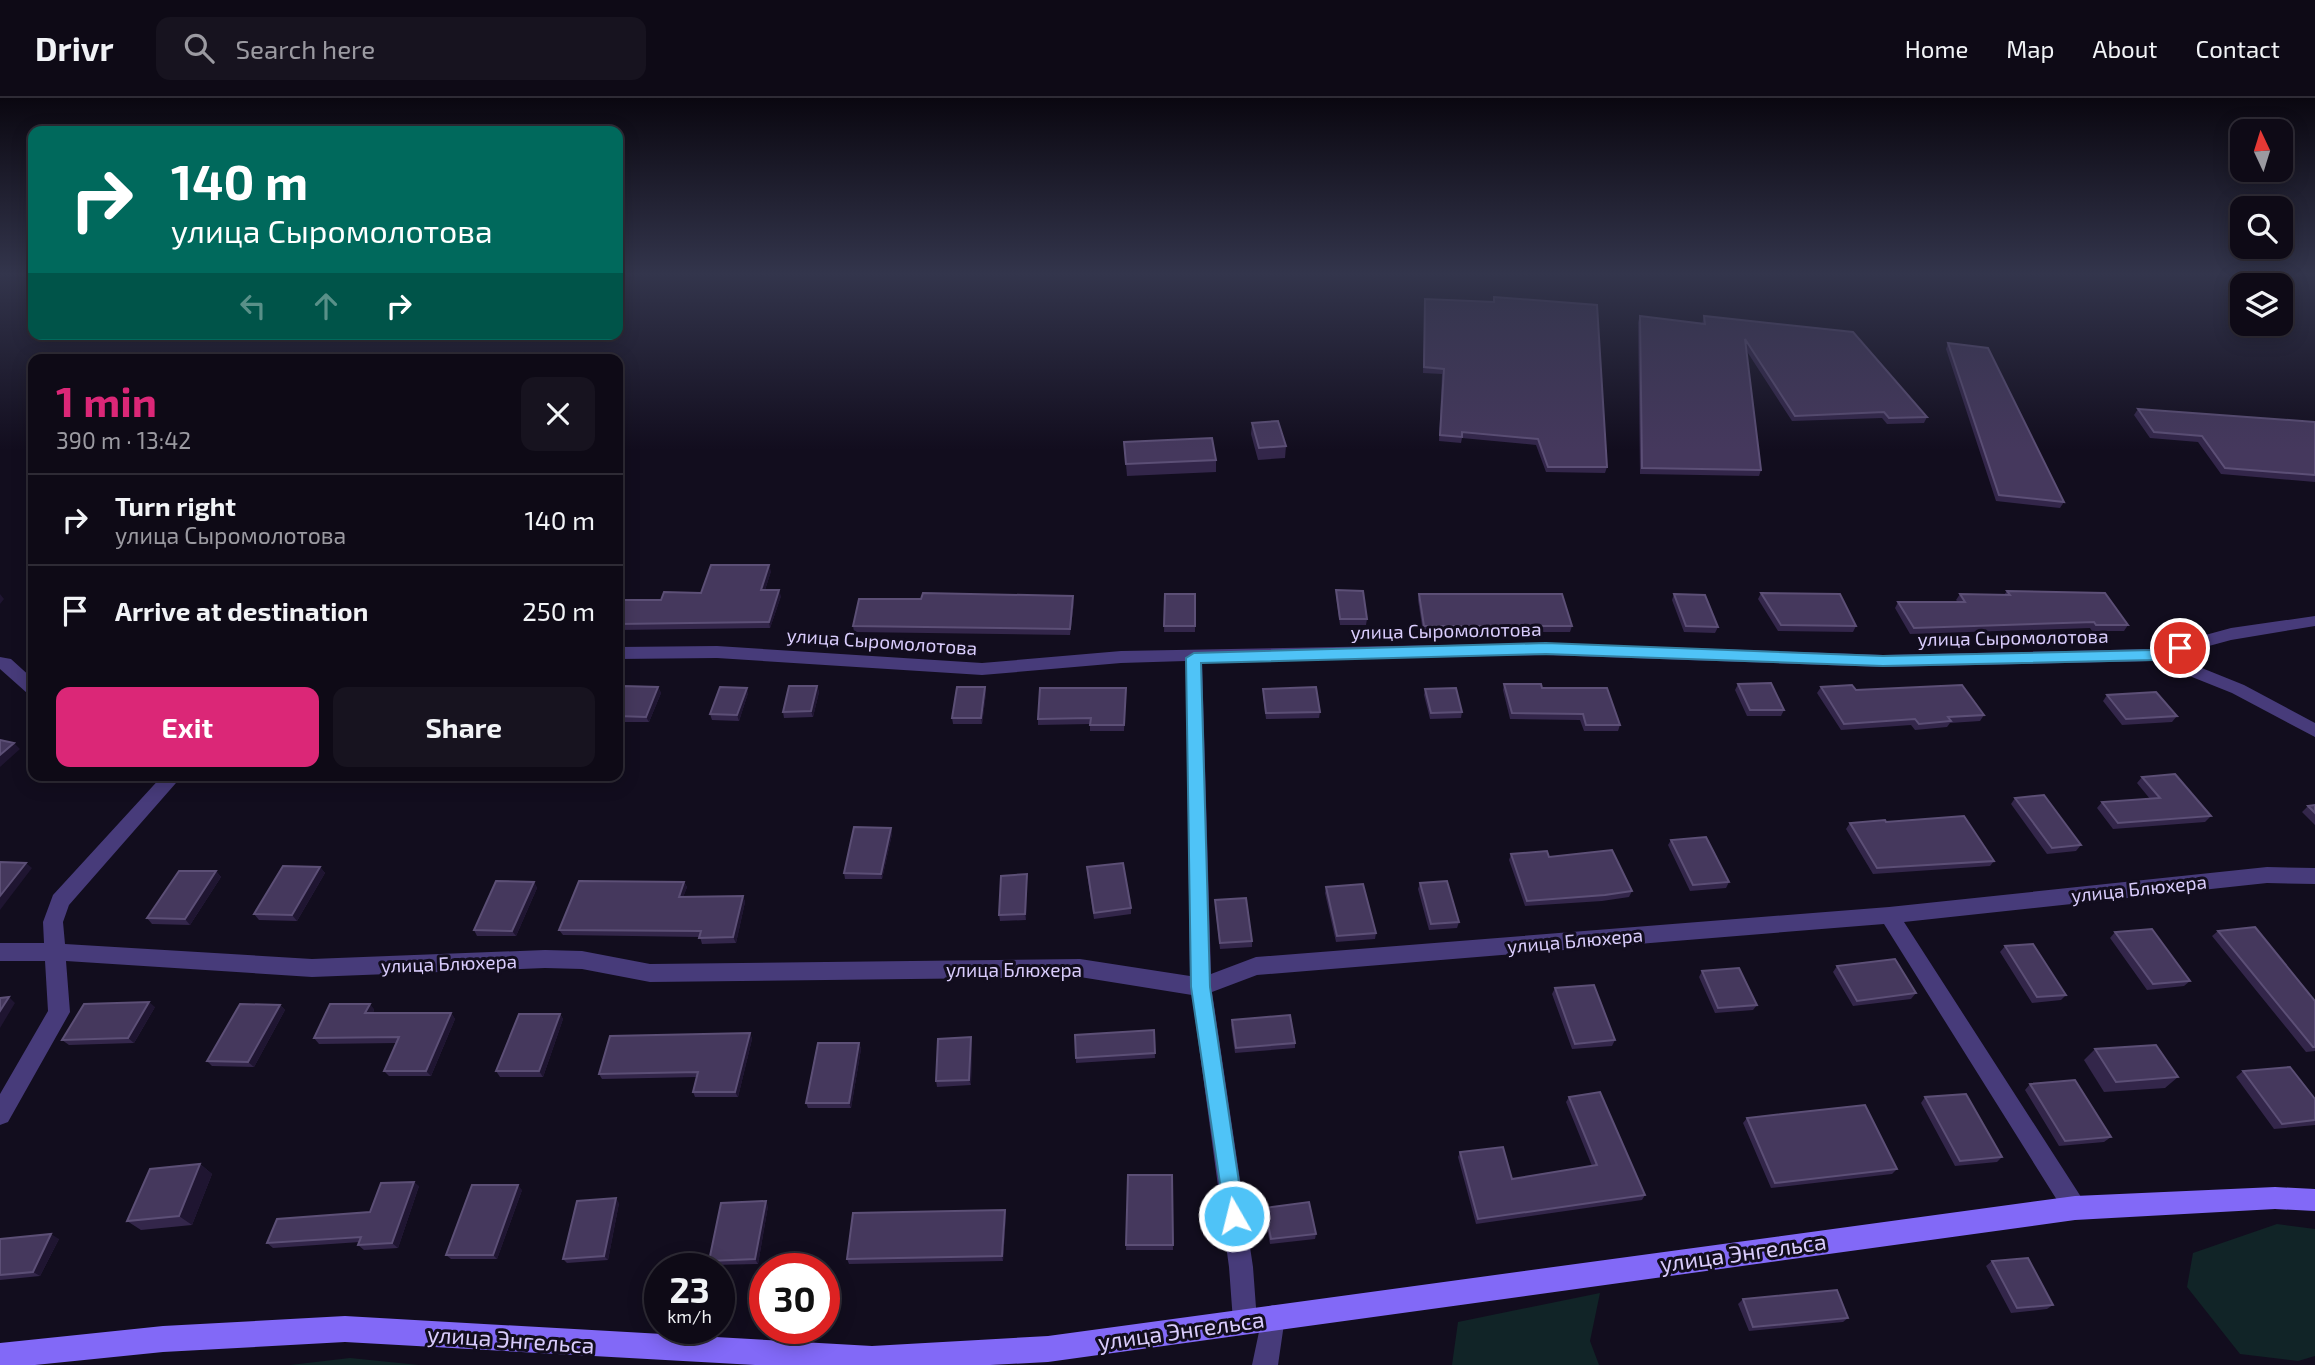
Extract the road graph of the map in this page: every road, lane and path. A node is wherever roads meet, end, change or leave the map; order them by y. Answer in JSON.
{"nodes":[{"id":1,"x":2315,"y":621,"type":"edge"},
{"id":2,"x":623,"y":653,"type":"edge"},
{"id":3,"x":2154,"y":655,"type":"junction"},
{"id":4,"x":1194,"y":658,"type":"junction"},
{"id":5,"x":0,"y":663,"type":"edge"},
{"id":6,"x":28,"y":684,"type":"edge"},
{"id":7,"x":2315,"y":731,"type":"edge"},
{"id":8,"x":168,"y":781,"type":"edge"},
{"id":9,"x":2315,"y":876,"type":"edge"},
{"id":10,"x":1889,"y":915,"type":"junction"},
{"id":11,"x":54,"y":951,"type":"junction"},
{"id":12,"x":0,"y":952,"type":"edge"},
{"id":13,"x":1201,"y":987,"type":"junction"},
{"id":14,"x":0,"y":1115,"type":"edge"},
{"id":15,"x":2315,"y":1200,"type":"edge"},
{"id":16,"x":2075,"y":1208,"type":"junction"},
{"id":17,"x":1273,"y":1317,"type":"junction"},
{"id":18,"x":1245,"y":1321,"type":"junction"},
{"id":19,"x":0,"y":1356,"type":"edge"},
{"id":20,"x":1265,"y":1365,"type":"edge"}],
"edges":[{"from":1,"to":3,"type":"street","name":"улица Сыромолотова"},
{"from":2,"to":4,"type":"street","name":"улица Сыромолотова"},
{"from":3,"to":4,"type":"street","name":"улица Сыромолотова"},
{"from":3,"to":7,"type":"street"},
{"from":4,"to":13,"type":"street"},
{"from":5,"to":6,"type":"street"},
{"from":8,"to":11,"type":"street"},
{"from":9,"to":10,"type":"street","name":"улица Блюхера"},
{"from":10,"to":13,"type":"street","name":"улица Блюхера"},
{"from":10,"to":16,"type":"street"},
{"from":11,"to":12,"type":"street","name":"улица Блюхера"},
{"from":11,"to":13,"type":"street","name":"улица Блюхера"},
{"from":11,"to":14,"type":"street"},
{"from":13,"to":18,"type":"street"},
{"from":15,"to":16,"type":"main road","name":"улица Энгельса"},
{"from":16,"to":17,"type":"main road","name":"улица Энгельса"},
{"from":17,"to":18,"type":"main road","name":"улица Энгельса"},
{"from":17,"to":20,"type":"street"},
{"from":18,"to":19,"type":"main road","name":"улица Энгельса"}]}
